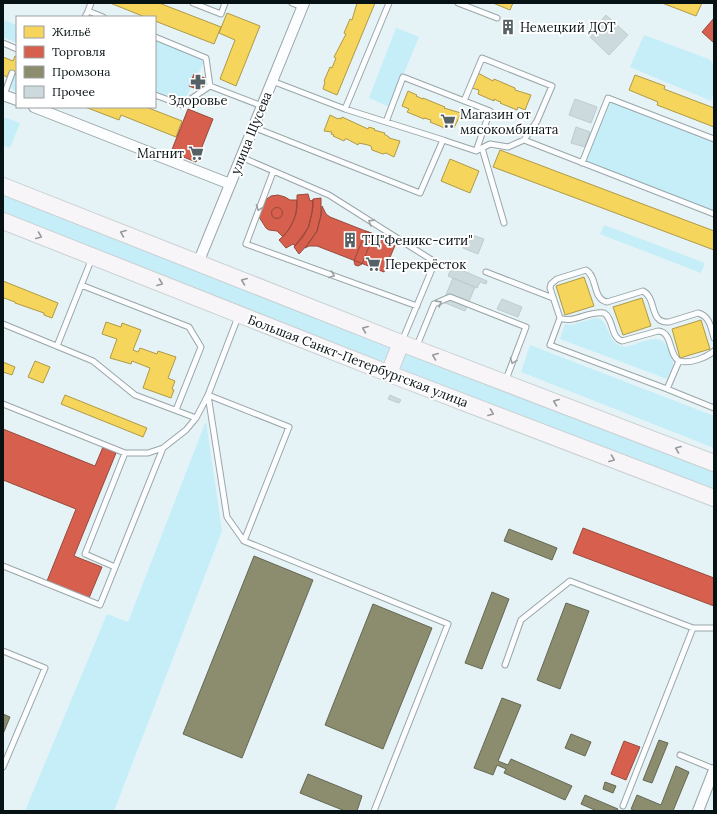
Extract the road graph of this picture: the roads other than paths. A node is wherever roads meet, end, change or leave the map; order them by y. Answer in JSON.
{"nodes":[{"id":1,"x":91,"y":3,"type":"edge"},
{"id":2,"x":193,"y":3,"type":"edge"},
{"id":3,"x":225,"y":3,"type":"edge"},
{"id":4,"x":292,"y":3,"type":"edge"},
{"id":5,"x":388,"y":3,"type":"edge"},
{"id":6,"x":458,"y":3,"type":"edge"},
{"id":7,"x":303,"y":5,"type":"edge"},
{"id":8,"x":88,"y":11,"type":"junction"},
{"id":9,"x":86,"y":16,"type":"edge"},
{"id":10,"x":100,"y":16,"type":"edge"},
{"id":11,"x":497,"y":18,"type":"dead end"},
{"id":12,"x":156,"y":37,"type":"edge"},
{"id":13,"x":3,"y":43,"type":"edge"},
{"id":14,"x":16,"y":48,"type":"edge"},
{"id":15,"x":12,"y":73,"type":"dead end"},
{"id":16,"x":272,"y":81,"type":"junction"},
{"id":17,"x":210,"y":86,"type":"junction"},
{"id":18,"x":3,"y":95,"type":"edge"},
{"id":19,"x":156,"y":95,"type":"edge"},
{"id":20,"x":16,"y":100,"type":"edge"},
{"id":21,"x":464,"y":101,"type":"junction"},
{"id":22,"x":262,"y":106,"type":"junction"},
{"id":23,"x":37,"y":108,"type":"edge"},
{"id":24,"x":345,"y":109,"type":"junction"},
{"id":25,"x":386,"y":122,"type":"junction"},
{"id":26,"x":253,"y":128,"type":"junction"},
{"id":27,"x":714,"y":139,"type":"edge"},
{"id":28,"x":443,"y":140,"type":"junction"},
{"id":29,"x":524,"y":140,"type":"junction"},
{"id":30,"x":482,"y":148,"type":"junction"},
{"id":31,"x":476,"y":151,"type":"junction"},
{"id":32,"x":241,"y":157,"type":"junction"},
{"id":33,"x":582,"y":163,"type":"junction"},
{"id":34,"x":273,"y":172,"type":"junction"},
{"id":35,"x":230,"y":184,"type":"junction"},
{"id":36,"x":3,"y":186,"type":"edge"},
{"id":37,"x":714,"y":214,"type":"edge"},
{"id":38,"x":3,"y":221,"type":"edge"},
{"id":39,"x":504,"y":223,"type":"dead end"},
{"id":40,"x":92,"y":257,"type":"junction"},
{"id":41,"x":198,"y":263,"type":"junction"},
{"id":42,"x":486,"y":272,"type":"dead end"},
{"id":43,"x":81,"y":285,"type":"junction"},
{"id":44,"x":553,"y":298,"type":"junction"},
{"id":45,"x":417,"y":306,"type":"junction"},
{"id":46,"x":239,"y":314,"type":"junction"},
{"id":47,"x":560,"y":318,"type":"junction"},
{"id":48,"x":3,"y":324,"type":"edge"},
{"id":49,"x":714,"y":338,"type":"edge"},
{"id":50,"x":57,"y":346,"type":"junction"},
{"id":51,"x":408,"y":346,"type":"junction"},
{"id":52,"x":714,"y":351,"type":"edge"},
{"id":53,"x":679,"y":361,"type":"junction"},
{"id":54,"x":389,"y":373,"type":"junction"},
{"id":55,"x":504,"y":382,"type":"junction"},
{"id":56,"x":667,"y":389,"type":"junction"},
{"id":57,"x":208,"y":394,"type":"junction"},
{"id":58,"x":3,"y":404,"type":"edge"},
{"id":59,"x":714,"y":408,"type":"edge"},
{"id":60,"x":176,"y":410,"type":"junction"},
{"id":61,"x":196,"y":418,"type":"junction"},
{"id":62,"x":163,"y":448,"type":"junction"},
{"id":63,"x":126,"y":453,"type":"junction"},
{"id":64,"x":714,"y":463,"type":"edge"},
{"id":65,"x":714,"y":498,"type":"edge"},
{"id":66,"x":244,"y":542,"type":"junction"},
{"id":67,"x":3,"y":566,"type":"edge"},
{"id":68,"x":115,"y":567,"type":"junction"},
{"id":69,"x":693,"y":628,"type":"junction"},
{"id":70,"x":714,"y":628,"type":"edge"},
{"id":71,"x":3,"y":651,"type":"edge"},
{"id":72,"x":505,"y":665,"type":"dead end"},
{"id":73,"x":680,"y":755,"type":"dead end"},
{"id":74,"x":3,"y":767,"type":"edge"},
{"id":75,"x":714,"y":769,"type":"edge"},
{"id":76,"x":624,"y":806,"type":"dead end"},
{"id":77,"x":374,"y":811,"type":"edge"},
{"id":78,"x":698,"y":811,"type":"edge"}],
"edges":[{"from":1,"to":8,"type":"lane"},
{"from":2,"to":3,"type":"lane"},
{"from":4,"to":7,"type":"lane"},
{"from":5,"to":24,"type":"lane"},
{"from":6,"to":11,"type":"lane"},
{"from":7,"to":16,"type":"street","name":"улица Щусева"},
{"from":8,"to":9,"type":"lane"},
{"from":8,"to":10,"type":"lane"},
{"from":12,"to":17,"type":"lane"},
{"from":13,"to":14,"type":"lane"},
{"from":15,"to":18,"type":"lane"},
{"from":16,"to":22,"type":"street","name":"улица Щусева"},
{"from":16,"to":24,"type":"lane"},
{"from":17,"to":19,"type":"lane"},
{"from":17,"to":22,"type":"lane"},
{"from":18,"to":20,"type":"street"},
{"from":21,"to":25,"type":"lane"},
{"from":21,"to":29,"type":"lane"},
{"from":21,"to":31,"type":"lane"},
{"from":22,"to":26,"type":"street","name":"улица Щусева"},
{"from":23,"to":35,"type":"street"},
{"from":24,"to":25,"type":"lane"},
{"from":25,"to":28,"type":"lane"},
{"from":26,"to":28,"type":"lane"},
{"from":26,"to":32,"type":"street","name":"улица Щусева"},
{"from":27,"to":33,"type":"lane"},
{"from":28,"to":31,"type":"lane"},
{"from":29,"to":30,"type":"lane"},
{"from":29,"to":33,"type":"lane"},
{"from":30,"to":31,"type":"lane"},
{"from":30,"to":39,"type":"lane"},
{"from":32,"to":34,"type":"lane"},
{"from":32,"to":35,"type":"street","name":"улица Щусева"},
{"from":33,"to":37,"type":"lane"},
{"from":45,"to":34,"type":"lane","one_way":true},
{"from":34,"to":45,"type":"lane","one_way":true},
{"from":35,"to":41,"type":"street","name":"улица Щусева"},
{"from":41,"to":36,"type":"main road","one_way":true},
{"from":38,"to":40,"type":"main road","name":"Большая Санкт-Петербургская улица","one_way":true},
{"from":40,"to":43,"type":"lane"},
{"from":40,"to":46,"type":"main road","name":"Большая Санкт-Петербургская улица","one_way":true},
{"from":51,"to":41,"type":"main road","one_way":true},
{"from":42,"to":44,"type":"lane"},
{"from":43,"to":50,"type":"lane"},
{"from":43,"to":60,"type":"lane"},
{"from":44,"to":47,"type":"lane"},
{"from":44,"to":49,"type":"lane"},
{"from":45,"to":51,"type":"lane"},
{"from":46,"to":54,"type":"main road","name":"Большая Санкт-Петербургская улица"},
{"from":46,"to":57,"type":"lane"},
{"from":47,"to":53,"type":"lane"},
{"from":47,"to":56,"type":"lane"},
{"from":48,"to":50,"type":"lane"},
{"from":50,"to":60,"type":"lane"},
{"from":51,"to":54,"type":"main road"},
{"from":55,"to":51,"type":"main road","one_way":true},
{"from":51,"to":55,"type":"lane","one_way":true},
{"from":52,"to":53,"type":"lane"},
{"from":53,"to":56,"type":"lane"},
{"from":54,"to":65,"type":"main road","name":"Большая Санкт-Петербургская улица","one_way":true},
{"from":64,"to":55,"type":"main road","one_way":true},
{"from":56,"to":59,"type":"lane"},
{"from":57,"to":61,"type":"lane"},
{"from":57,"to":66,"type":"lane"},
{"from":57,"to":66,"type":"lane"},
{"from":58,"to":63,"type":"lane"},
{"from":60,"to":61,"type":"lane"},
{"from":61,"to":62,"type":"lane"},
{"from":62,"to":63,"type":"lane"},
{"from":62,"to":68,"type":"lane"},
{"from":63,"to":68,"type":"lane"},
{"from":66,"to":77,"type":"lane"},
{"from":67,"to":68,"type":"lane"},
{"from":69,"to":70,"type":"lane"},
{"from":69,"to":72,"type":"lane"},
{"from":69,"to":76,"type":"lane"},
{"from":71,"to":74,"type":"lane"},
{"from":73,"to":75,"type":"lane"},
{"from":75,"to":78,"type":"street"}]}
